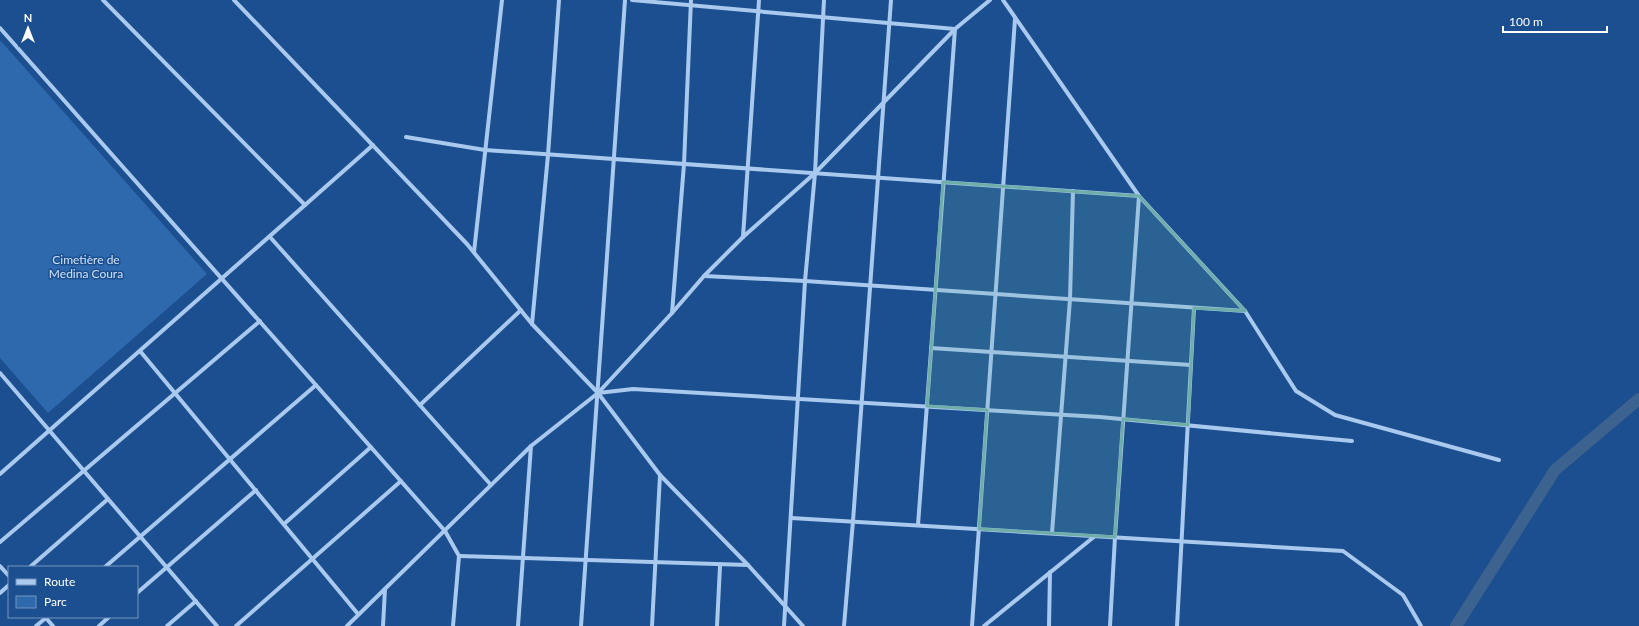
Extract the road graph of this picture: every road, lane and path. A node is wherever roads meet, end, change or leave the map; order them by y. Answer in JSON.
{"nodes":[{"id":1,"x":102,"y":0,"type":"edge"},
{"id":2,"x":234,"y":0,"type":"edge"},
{"id":3,"x":502,"y":0,"type":"edge"},
{"id":4,"x":559,"y":0,"type":"edge"},
{"id":5,"x":625,"y":0,"type":"edge"},
{"id":6,"x":632,"y":0,"type":"edge"},
{"id":7,"x":691,"y":0,"type":"edge"},
{"id":8,"x":760,"y":0,"type":"edge"},
{"id":9,"x":824,"y":0,"type":"edge"},
{"id":10,"x":891,"y":0,"type":"edge"},
{"id":11,"x":990,"y":0,"type":"edge"},
{"id":12,"x":1002,"y":0,"type":"edge"},
{"id":13,"x":691,"y":6,"type":"junction"},
{"id":14,"x":758,"y":11,"type":"junction"},
{"id":15,"x":823,"y":17,"type":"junction"},
{"id":16,"x":1015,"y":18,"type":"junction"},
{"id":17,"x":889,"y":23,"type":"junction"},
{"id":18,"x":955,"y":29,"type":"junction"},
{"id":19,"x":1,"y":31,"type":"edge"},
{"id":20,"x":884,"y":102,"type":"junction"},
{"id":21,"x":406,"y":138,"type":"dead end"},
{"id":22,"x":373,"y":145,"type":"junction"},
{"id":23,"x":485,"y":150,"type":"junction"},
{"id":24,"x":548,"y":155,"type":"junction"},
{"id":25,"x":614,"y":159,"type":"junction"},
{"id":26,"x":684,"y":164,"type":"junction"},
{"id":27,"x":748,"y":168,"type":"junction"},
{"id":28,"x":815,"y":173,"type":"junction"},
{"id":29,"x":878,"y":177,"type":"junction"},
{"id":30,"x":943,"y":182,"type":"junction"},
{"id":31,"x":1003,"y":186,"type":"junction"},
{"id":32,"x":1073,"y":191,"type":"junction"},
{"id":33,"x":1139,"y":196,"type":"junction"},
{"id":34,"x":305,"y":205,"type":"junction"},
{"id":35,"x":270,"y":237,"type":"junction"},
{"id":36,"x":743,"y":237,"type":"junction"},
{"id":37,"x":474,"y":252,"type":"junction"},
{"id":38,"x":704,"y":276,"type":"junction"},
{"id":39,"x":222,"y":279,"type":"junction"},
{"id":40,"x":805,"y":281,"type":"junction"},
{"id":41,"x":870,"y":286,"type":"junction"},
{"id":42,"x":935,"y":290,"type":"junction"},
{"id":43,"x":996,"y":294,"type":"junction"},
{"id":44,"x":1070,"y":299,"type":"junction"},
{"id":45,"x":1132,"y":303,"type":"junction"},
{"id":46,"x":1194,"y":308,"type":"junction"},
{"id":47,"x":521,"y":310,"type":"junction"},
{"id":48,"x":1245,"y":311,"type":"junction"},
{"id":49,"x":672,"y":313,"type":"junction"},
{"id":50,"x":260,"y":321,"type":"junction"},
{"id":51,"x":532,"y":324,"type":"junction"},
{"id":52,"x":931,"y":348,"type":"junction"},
{"id":53,"x":140,"y":351,"type":"junction"},
{"id":54,"x":991,"y":352,"type":"junction"},
{"id":55,"x":1065,"y":357,"type":"junction"},
{"id":56,"x":1128,"y":361,"type":"junction"},
{"id":57,"x":1191,"y":365,"type":"junction"},
{"id":58,"x":0,"y":373,"type":"edge"},
{"id":59,"x":316,"y":385,"type":"junction"},
{"id":60,"x":175,"y":393,"type":"junction"},
{"id":61,"x":598,"y":393,"type":"junction"},
{"id":62,"x":798,"y":399,"type":"junction"},
{"id":63,"x":862,"y":402,"type":"junction"},
{"id":64,"x":420,"y":405,"type":"junction"},
{"id":65,"x":927,"y":406,"type":"junction"},
{"id":66,"x":987,"y":410,"type":"junction"},
{"id":67,"x":1061,"y":415,"type":"junction"},
{"id":68,"x":1123,"y":419,"type":"junction"},
{"id":69,"x":1188,"y":425,"type":"junction"},
{"id":70,"x":50,"y":431,"type":"junction"},
{"id":71,"x":1352,"y":440,"type":"dead end"},
{"id":72,"x":531,"y":446,"type":"junction"},
{"id":73,"x":370,"y":447,"type":"junction"},
{"id":74,"x":230,"y":459,"type":"junction"},
{"id":75,"x":1498,"y":460,"type":"dead end"},
{"id":76,"x":84,"y":471,"type":"junction"},
{"id":77,"x":0,"y":474,"type":"edge"},
{"id":78,"x":660,"y":475,"type":"junction"},
{"id":79,"x":401,"y":481,"type":"junction"},
{"id":80,"x":491,"y":485,"type":"junction"},
{"id":81,"x":256,"y":490,"type":"junction"},
{"id":82,"x":108,"y":499,"type":"junction"},
{"id":83,"x":791,"y":518,"type":"junction"},
{"id":84,"x":853,"y":521,"type":"junction"},
{"id":85,"x":284,"y":524,"type":"junction"},
{"id":86,"x":918,"y":525,"type":"junction"},
{"id":87,"x":979,"y":529,"type":"junction"},
{"id":88,"x":445,"y":531,"type":"junction"},
{"id":89,"x":1052,"y":533,"type":"junction"},
{"id":90,"x":140,"y":536,"type":"junction"},
{"id":91,"x":1096,"y":536,"type":"junction"},
{"id":92,"x":1115,"y":537,"type":"junction"},
{"id":93,"x":1181,"y":541,"type":"junction"},
{"id":94,"x":0,"y":542,"type":"edge"},
{"id":95,"x":459,"y":556,"type":"junction"},
{"id":96,"x":523,"y":558,"type":"junction"},
{"id":97,"x":313,"y":559,"type":"junction"},
{"id":98,"x":586,"y":560,"type":"junction"},
{"id":99,"x":656,"y":563,"type":"junction"},
{"id":100,"x":748,"y":565,"type":"junction"},
{"id":101,"x":0,"y":566,"type":"edge"},
{"id":102,"x":31,"y":566,"type":"edge"},
{"id":103,"x":106,"y":566,"type":"edge"},
{"id":104,"x":720,"y":566,"type":"junction"},
{"id":105,"x":167,"y":567,"type":"junction"},
{"id":106,"x":1050,"y":572,"type":"junction"},
{"id":107,"x":8,"y":575,"type":"edge"},
{"id":108,"x":8,"y":586,"type":"edge"},
{"id":109,"x":385,"y":588,"type":"junction"},
{"id":110,"x":138,"y":592,"type":"edge"},
{"id":111,"x":0,"y":593,"type":"edge"},
{"id":112,"x":196,"y":601,"type":"junction"},
{"id":113,"x":786,"y":606,"type":"junction"},
{"id":114,"x":358,"y":614,"type":"junction"},
{"id":115,"x":45,"y":618,"type":"edge"},
{"id":116,"x":47,"y":618,"type":"edge"},
{"id":117,"x":108,"y":618,"type":"edge"},
{"id":118,"x":36,"y":626,"type":"edge"},
{"id":119,"x":53,"y":626,"type":"edge"},
{"id":120,"x":99,"y":626,"type":"edge"},
{"id":121,"x":167,"y":626,"type":"edge"},
{"id":122,"x":218,"y":626,"type":"edge"},
{"id":123,"x":236,"y":626,"type":"edge"},
{"id":124,"x":347,"y":626,"type":"edge"},
{"id":125,"x":383,"y":626,"type":"edge"},
{"id":126,"x":453,"y":626,"type":"edge"},
{"id":127,"x":518,"y":626,"type":"edge"},
{"id":128,"x":581,"y":626,"type":"edge"},
{"id":129,"x":652,"y":626,"type":"edge"},
{"id":130,"x":717,"y":626,"type":"edge"},
{"id":131,"x":784,"y":626,"type":"edge"},
{"id":132,"x":803,"y":626,"type":"edge"},
{"id":133,"x":844,"y":626,"type":"edge"},
{"id":134,"x":972,"y":626,"type":"edge"},
{"id":135,"x":984,"y":626,"type":"edge"},
{"id":136,"x":1048,"y":626,"type":"edge"},
{"id":137,"x":1110,"y":626,"type":"edge"},
{"id":138,"x":1177,"y":626,"type":"edge"},
{"id":139,"x":1421,"y":626,"type":"edge"}],
"edges":[{"from":1,"to":34,"type":"street"},
{"from":2,"to":22,"type":"street"},
{"from":3,"to":23,"type":"street"},
{"from":4,"to":24,"type":"street"},
{"from":5,"to":25,"type":"street"},
{"from":6,"to":13,"type":"street"},
{"from":7,"to":13,"type":"street"},
{"from":8,"to":14,"type":"street"},
{"from":9,"to":15,"type":"street"},
{"from":10,"to":17,"type":"street"},
{"from":11,"to":18,"type":"street"},
{"from":12,"to":16,"type":"street"},
{"from":13,"to":14,"type":"street"},
{"from":13,"to":26,"type":"street"},
{"from":14,"to":15,"type":"street"},
{"from":14,"to":27,"type":"street"},
{"from":15,"to":17,"type":"street"},
{"from":15,"to":28,"type":"street"},
{"from":16,"to":31,"type":"street"},
{"from":16,"to":33,"type":"street"},
{"from":17,"to":18,"type":"street"},
{"from":17,"to":20,"type":"street"},
{"from":18,"to":20,"type":"street"},
{"from":18,"to":30,"type":"street"},
{"from":19,"to":39,"type":"street"},
{"from":20,"to":28,"type":"street"},
{"from":20,"to":29,"type":"street"},
{"from":21,"to":23,"type":"street"},
{"from":22,"to":34,"type":"street"},
{"from":22,"to":37,"type":"street"},
{"from":23,"to":24,"type":"street"},
{"from":23,"to":37,"type":"street"},
{"from":24,"to":25,"type":"street"},
{"from":24,"to":51,"type":"street"},
{"from":25,"to":26,"type":"street"},
{"from":25,"to":61,"type":"street"},
{"from":26,"to":27,"type":"street"},
{"from":26,"to":49,"type":"street"},
{"from":27,"to":28,"type":"street"},
{"from":27,"to":36,"type":"street"},
{"from":28,"to":29,"type":"street"},
{"from":28,"to":36,"type":"street"},
{"from":28,"to":40,"type":"street"},
{"from":29,"to":30,"type":"street"},
{"from":29,"to":41,"type":"street"},
{"from":30,"to":31,"type":"street"},
{"from":30,"to":42,"type":"street"},
{"from":31,"to":32,"type":"street"},
{"from":31,"to":43,"type":"street"},
{"from":32,"to":33,"type":"street"},
{"from":32,"to":44,"type":"street"},
{"from":33,"to":45,"type":"street"},
{"from":33,"to":48,"type":"street"},
{"from":34,"to":35,"type":"street"},
{"from":35,"to":39,"type":"street"},
{"from":35,"to":64,"type":"street"},
{"from":36,"to":38,"type":"street"},
{"from":37,"to":47,"type":"street"},
{"from":38,"to":40,"type":"street"},
{"from":38,"to":49,"type":"street"},
{"from":39,"to":50,"type":"street"},
{"from":39,"to":53,"type":"street"},
{"from":40,"to":41,"type":"street"},
{"from":40,"to":62,"type":"street"},
{"from":41,"to":42,"type":"street"},
{"from":41,"to":63,"type":"street"},
{"from":42,"to":43,"type":"street"},
{"from":42,"to":52,"type":"street"},
{"from":43,"to":44,"type":"street"},
{"from":43,"to":54,"type":"street"},
{"from":44,"to":45,"type":"street"},
{"from":44,"to":55,"type":"street"},
{"from":45,"to":46,"type":"street"},
{"from":45,"to":56,"type":"street"},
{"from":46,"to":48,"type":"street"},
{"from":46,"to":57,"type":"street"},
{"from":47,"to":51,"type":"street"},
{"from":47,"to":64,"type":"street"},
{"from":48,"to":75,"type":"street"},
{"from":49,"to":61,"type":"street"},
{"from":50,"to":59,"type":"street"},
{"from":50,"to":60,"type":"street"},
{"from":51,"to":61,"type":"street"},
{"from":52,"to":54,"type":"street"},
{"from":52,"to":65,"type":"street"},
{"from":53,"to":60,"type":"street"},
{"from":53,"to":70,"type":"street"},
{"from":54,"to":55,"type":"street"},
{"from":54,"to":66,"type":"street"},
{"from":55,"to":56,"type":"street"},
{"from":55,"to":67,"type":"street"},
{"from":56,"to":57,"type":"street"},
{"from":56,"to":68,"type":"street"},
{"from":57,"to":69,"type":"street"},
{"from":58,"to":70,"type":"street"},
{"from":59,"to":73,"type":"street"},
{"from":59,"to":74,"type":"street"},
{"from":60,"to":74,"type":"street"},
{"from":60,"to":76,"type":"street"},
{"from":61,"to":62,"type":"street"},
{"from":61,"to":72,"type":"street"},
{"from":61,"to":78,"type":"street"},
{"from":61,"to":98,"type":"street"},
{"from":62,"to":63,"type":"street"},
{"from":62,"to":83,"type":"street"},
{"from":63,"to":65,"type":"street"},
{"from":63,"to":84,"type":"street"},
{"from":64,"to":80,"type":"street"},
{"from":65,"to":66,"type":"street"},
{"from":65,"to":86,"type":"street"},
{"from":66,"to":67,"type":"street"},
{"from":66,"to":87,"type":"street"},
{"from":67,"to":68,"type":"street"},
{"from":67,"to":89,"type":"street"},
{"from":68,"to":69,"type":"street"},
{"from":68,"to":92,"type":"street"},
{"from":69,"to":71,"type":"street"},
{"from":69,"to":93,"type":"street"},
{"from":70,"to":76,"type":"street"},
{"from":70,"to":77,"type":"street"},
{"from":72,"to":80,"type":"street"},
{"from":72,"to":96,"type":"street"},
{"from":73,"to":79,"type":"street"},
{"from":73,"to":85,"type":"street"},
{"from":74,"to":81,"type":"street"},
{"from":74,"to":90,"type":"street"},
{"from":76,"to":82,"type":"street"},
{"from":76,"to":94,"type":"street"},
{"from":78,"to":99,"type":"street"},
{"from":78,"to":100,"type":"street"},
{"from":79,"to":88,"type":"street"},
{"from":79,"to":97,"type":"street"},
{"from":80,"to":88,"type":"street"},
{"from":81,"to":85,"type":"street"},
{"from":81,"to":105,"type":"street"},
{"from":82,"to":90,"type":"street"},
{"from":82,"to":102,"type":"street"},
{"from":83,"to":84,"type":"street"},
{"from":83,"to":113,"type":"street"},
{"from":84,"to":86,"type":"street"},
{"from":84,"to":133,"type":"street"},
{"from":85,"to":97,"type":"street"},
{"from":86,"to":87,"type":"street"},
{"from":87,"to":89,"type":"street"},
{"from":87,"to":134,"type":"street"},
{"from":88,"to":95,"type":"street"},
{"from":88,"to":109,"type":"street"},
{"from":89,"to":91,"type":"street"},
{"from":90,"to":103,"type":"street"},
{"from":90,"to":105,"type":"street"},
{"from":91,"to":92,"type":"street"},
{"from":91,"to":106,"type":"street"},
{"from":92,"to":93,"type":"street"},
{"from":92,"to":137,"type":"street"},
{"from":93,"to":138,"type":"street"},
{"from":93,"to":139,"type":"street"},
{"from":95,"to":96,"type":"street"},
{"from":95,"to":126,"type":"street"},
{"from":96,"to":98,"type":"street"},
{"from":96,"to":127,"type":"street"},
{"from":97,"to":114,"type":"street"},
{"from":97,"to":123,"type":"street"},
{"from":98,"to":99,"type":"street"},
{"from":98,"to":128,"type":"street"},
{"from":99,"to":104,"type":"street"},
{"from":99,"to":129,"type":"street"},
{"from":100,"to":104,"type":"street"},
{"from":100,"to":113,"type":"street"},
{"from":101,"to":107,"type":"street"},
{"from":104,"to":130,"type":"street"},
{"from":105,"to":110,"type":"street"},
{"from":105,"to":112,"type":"street"},
{"from":106,"to":135,"type":"street"},
{"from":106,"to":136,"type":"street"},
{"from":108,"to":111,"type":"street"},
{"from":109,"to":114,"type":"street"},
{"from":109,"to":125,"type":"street"},
{"from":112,"to":121,"type":"street"},
{"from":112,"to":122,"type":"street"},
{"from":113,"to":131,"type":"street"},
{"from":113,"to":132,"type":"street"},
{"from":114,"to":124,"type":"street"},
{"from":115,"to":118,"type":"street"},
{"from":116,"to":119,"type":"street"},
{"from":117,"to":120,"type":"street"}]}
